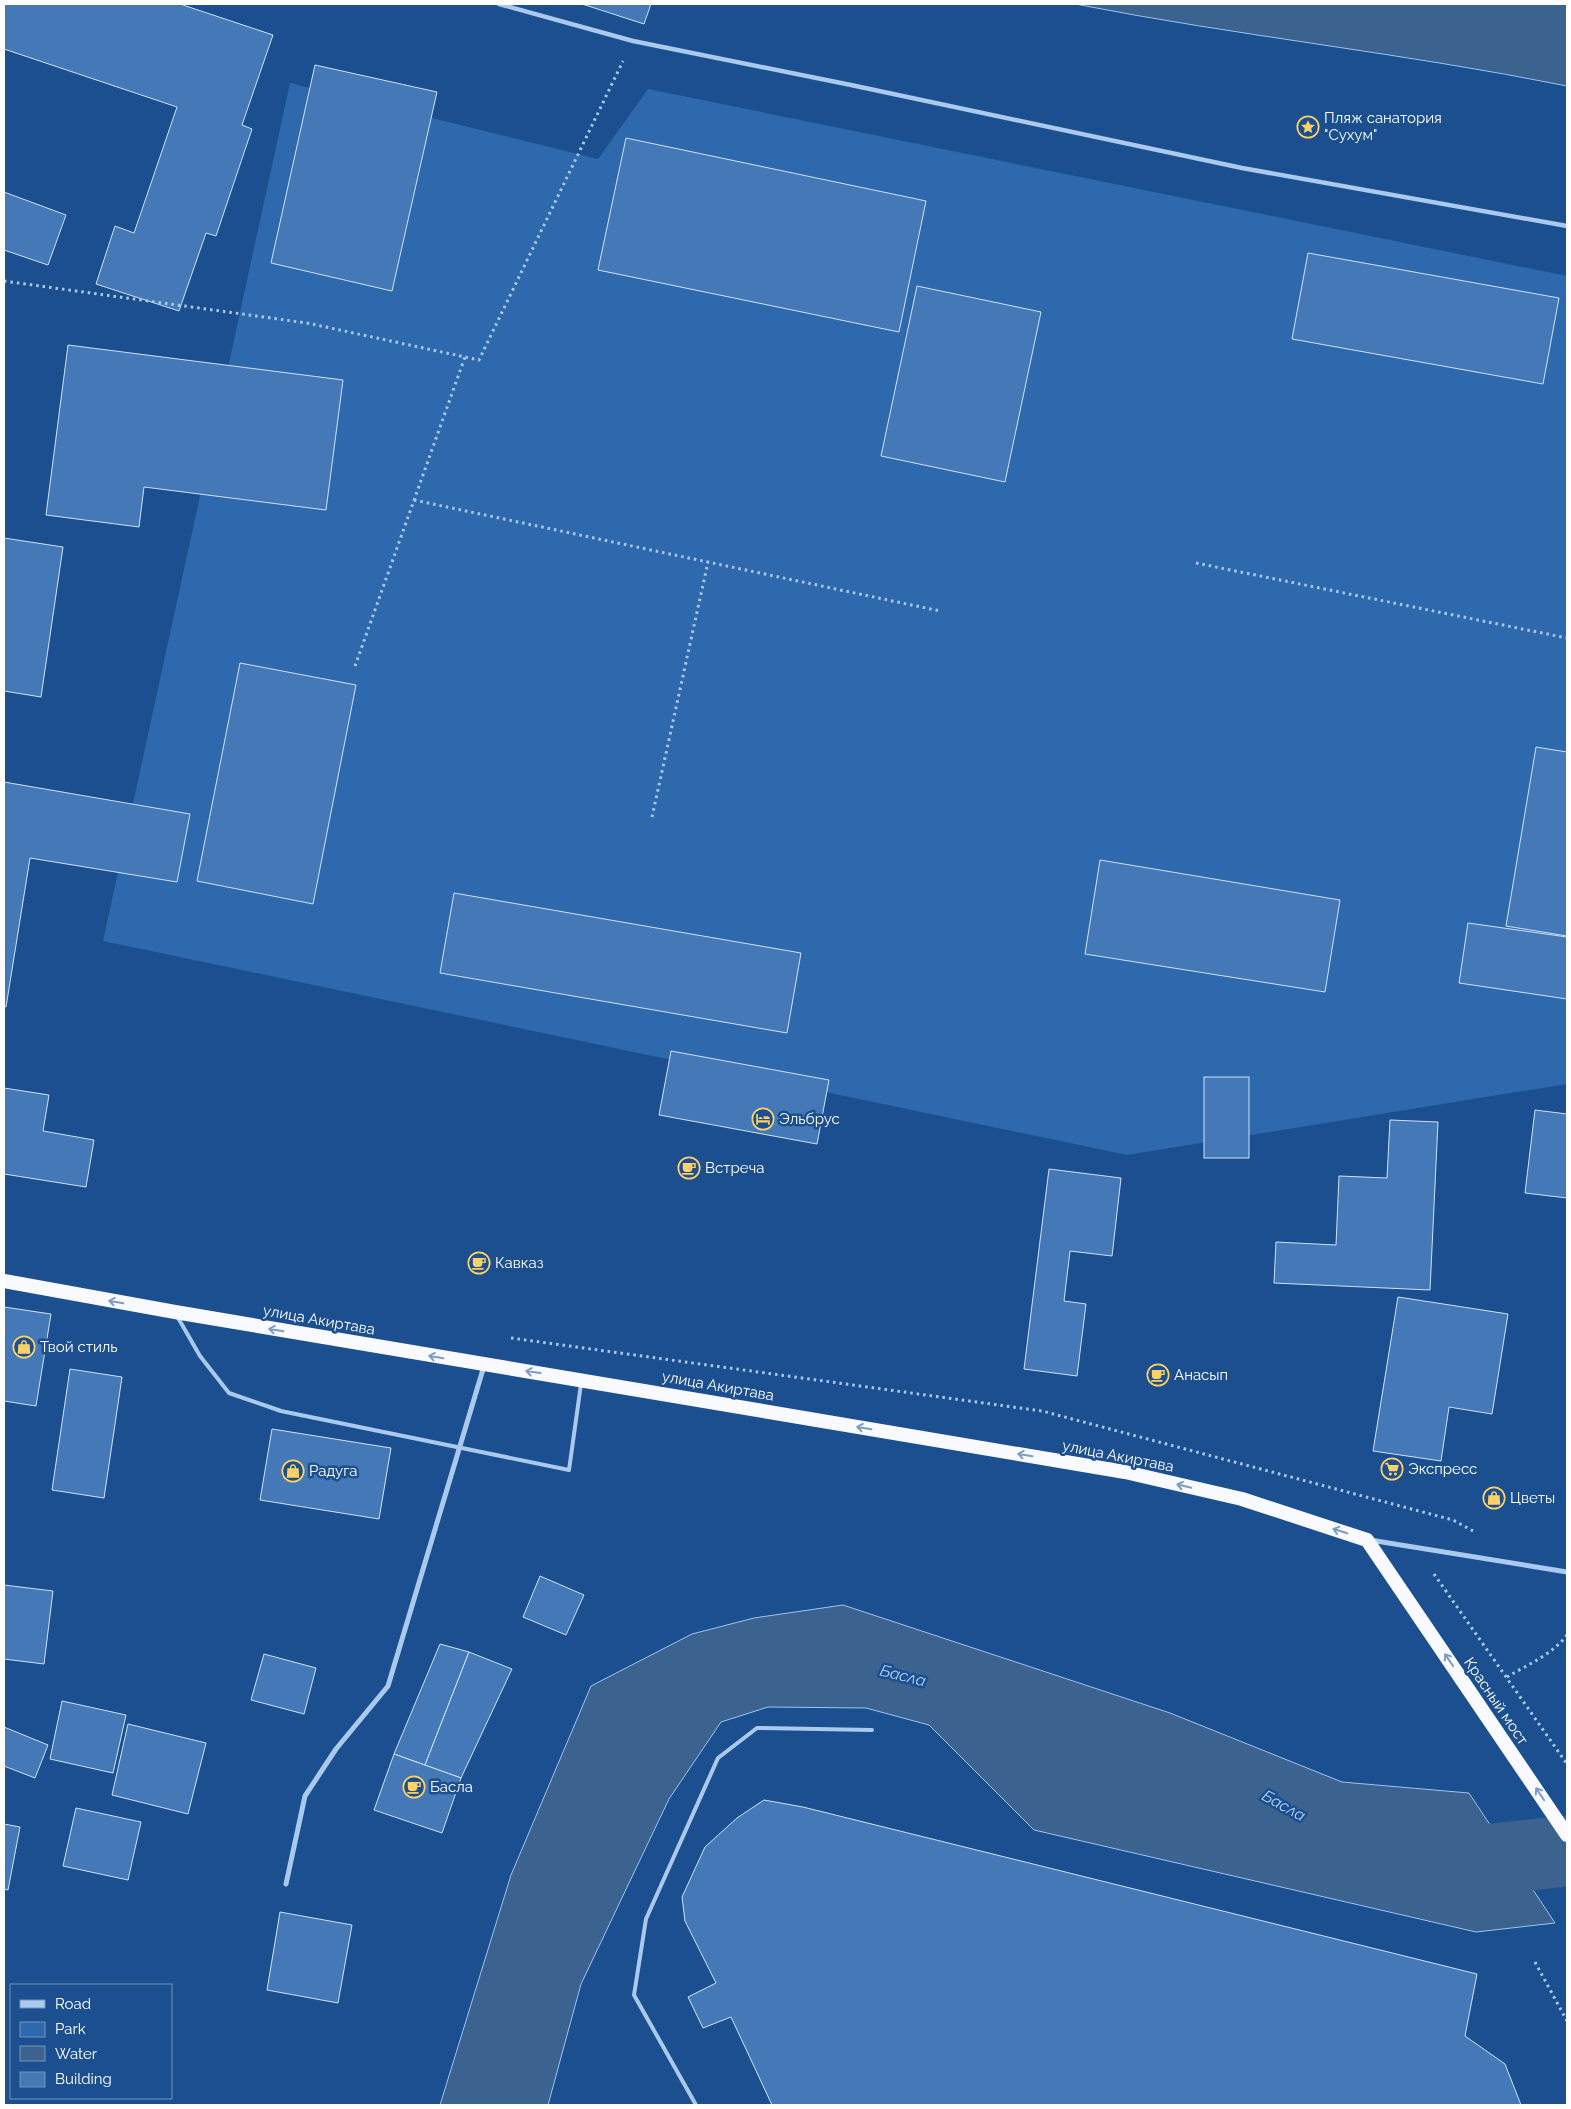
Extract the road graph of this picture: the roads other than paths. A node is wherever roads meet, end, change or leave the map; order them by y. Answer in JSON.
{"nodes":[{"id":1,"x":499,"y":4,"type":"edge"},
{"id":2,"x":1567,"y":226,"type":"edge"},
{"id":3,"x":4,"y":1281,"type":"edge"},
{"id":4,"x":174,"y":1312,"type":"junction"},
{"id":5,"x":484,"y":1365,"type":"junction"},
{"id":6,"x":581,"y":1379,"type":"junction"},
{"id":7,"x":460,"y":1446,"type":"junction"},
{"id":8,"x":1367,"y":1540,"type":"junction"},
{"id":9,"x":1567,"y":1572,"type":"edge"},
{"id":10,"x":872,"y":1730,"type":"dead end"},
{"id":11,"x":1567,"y":1835,"type":"edge"},
{"id":12,"x":286,"y":1884,"type":"dead end"},
{"id":13,"x":696,"y":2105,"type":"edge"}],
"edges":[{"from":1,"to":2,"type":"street"},
{"from":4,"to":3,"type":"highway","name":"улица Акиртава","one_way":true},
{"from":5,"to":4,"type":"highway","name":"улица Акиртава","one_way":true},
{"from":4,"to":7,"type":"lane"},
{"from":6,"to":5,"type":"highway","name":"улица Акиртава","one_way":true},
{"from":5,"to":7,"type":"street"},
{"from":6,"to":7,"type":"lane"},
{"from":8,"to":6,"type":"highway","name":"улица Акиртава","one_way":true},
{"from":7,"to":12,"type":"street"},
{"from":8,"to":9,"type":"street"},
{"from":11,"to":8,"type":"highway","name":"Красный мост","one_way":true},
{"from":10,"to":13,"type":"lane"}]}
